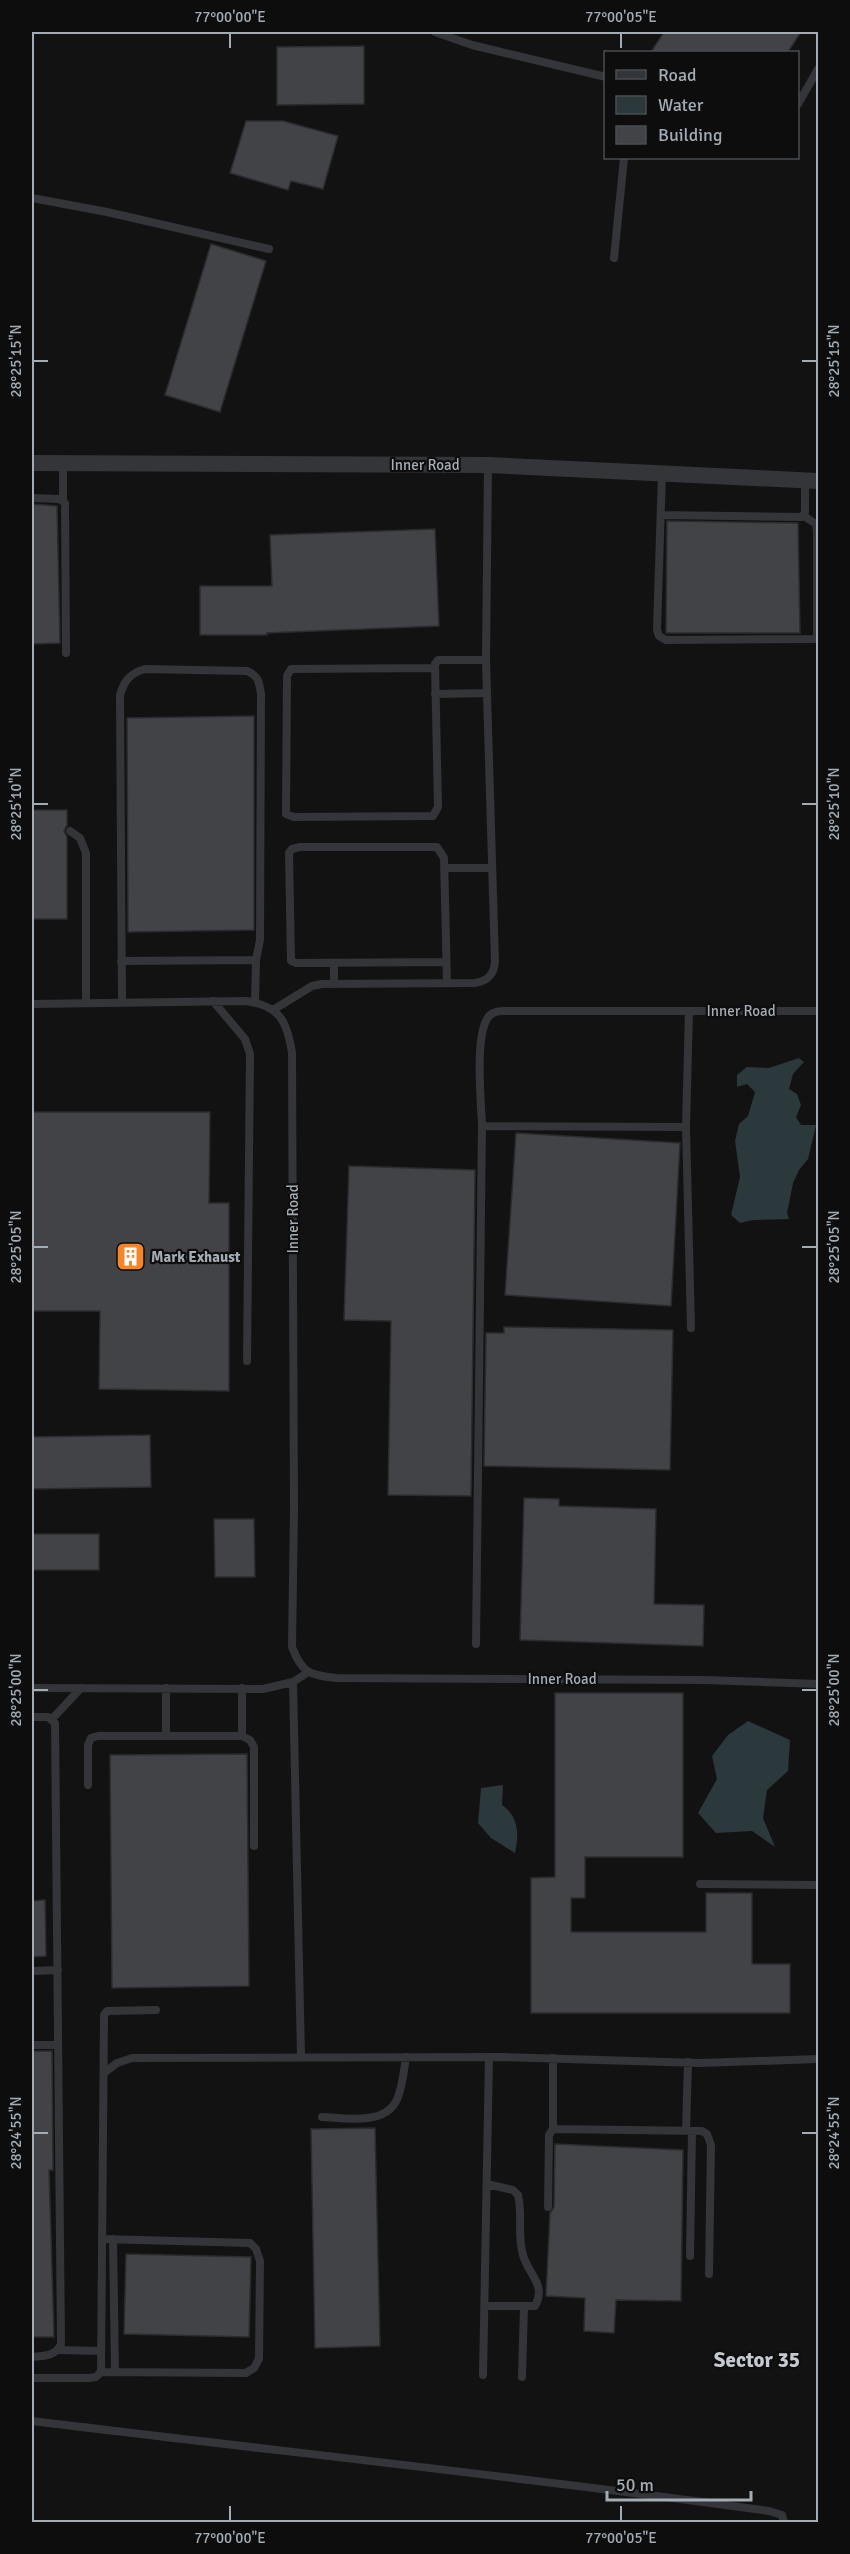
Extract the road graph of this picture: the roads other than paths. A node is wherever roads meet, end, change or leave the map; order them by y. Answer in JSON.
{"nodes":[{"id":1,"x":435,"y":32,"type":"edge"},
{"id":2,"x":819,"y":69,"type":"edge"},
{"id":3,"x":604,"y":77,"type":"edge"},
{"id":4,"x":799,"y":102,"type":"edge"},
{"id":5,"x":624,"y":159,"type":"edge"},
{"id":6,"x":32,"y":198,"type":"edge"},
{"id":7,"x":269,"y":249,"type":"dead end"},
{"id":8,"x":614,"y":258,"type":"dead end"},
{"id":9,"x":32,"y":463,"type":"edge"},
{"id":10,"x":63,"y":463,"type":"junction"},
{"id":11,"x":488,"y":465,"type":"junction"},
{"id":12,"x":662,"y":473,"type":"junction"},
{"id":13,"x":812,"y":481,"type":"edge"},
{"id":14,"x":32,"y":498,"type":"edge"},
{"id":15,"x":63,"y":500,"type":"junction"},
{"id":16,"x":661,"y":515,"type":"junction"},
{"id":17,"x":804,"y":516,"type":"junction"},
{"id":18,"x":818,"y":639,"type":"edge"},
{"id":19,"x":66,"y":653,"type":"dead end"},
{"id":20,"x":486,"y":660,"type":"junction"},
{"id":21,"x":434,"y":668,"type":"junction"},
{"id":22,"x":487,"y":693,"type":"junction"},
{"id":23,"x":435,"y":694,"type":"junction"},
{"id":24,"x":70,"y":831,"type":"dead end"},
{"id":25,"x":444,"y":868,"type":"junction"},
{"id":26,"x":492,"y":868,"type":"junction"},
{"id":27,"x":256,"y":960,"type":"junction"},
{"id":28,"x":121,"y":961,"type":"junction"},
{"id":29,"x":447,"y":962,"type":"junction"},
{"id":30,"x":334,"y":963,"type":"junction"},
{"id":31,"x":334,"y":982,"type":"junction"},
{"id":32,"x":447,"y":983,"type":"junction"},
{"id":33,"x":213,"y":1001,"type":"junction"},
{"id":34,"x":122,"y":1002,"type":"junction"},
{"id":35,"x":255,"y":1002,"type":"junction"},
{"id":36,"x":86,"y":1003,"type":"junction"},
{"id":37,"x":32,"y":1004,"type":"edge"},
{"id":38,"x":273,"y":1010,"type":"junction"},
{"id":39,"x":689,"y":1011,"type":"junction"},
{"id":40,"x":819,"y":1011,"type":"edge"},
{"id":41,"x":482,"y":1126,"type":"junction"},
{"id":42,"x":686,"y":1127,"type":"junction"},
{"id":43,"x":691,"y":1328,"type":"dead end"},
{"id":44,"x":247,"y":1361,"type":"dead end"},
{"id":45,"x":476,"y":1644,"type":"dead end"},
{"id":46,"x":307,"y":1673,"type":"junction"},
{"id":47,"x":293,"y":1682,"type":"junction"},
{"id":48,"x":819,"y":1684,"type":"edge"},
{"id":49,"x":32,"y":1688,"type":"edge"},
{"id":50,"x":81,"y":1688,"type":"junction"},
{"id":51,"x":166,"y":1688,"type":"junction"},
{"id":52,"x":242,"y":1688,"type":"junction"},
{"id":53,"x":32,"y":1717,"type":"edge"},
{"id":54,"x":52,"y":1719,"type":"junction"},
{"id":55,"x":166,"y":1735,"type":"junction"},
{"id":56,"x":242,"y":1736,"type":"junction"},
{"id":57,"x":88,"y":1785,"type":"dead end"},
{"id":58,"x":254,"y":1846,"type":"dead end"},
{"id":59,"x":700,"y":1884,"type":"dead end"},
{"id":60,"x":819,"y":1885,"type":"edge"},
{"id":61,"x":58,"y":1970,"type":"junction"},
{"id":62,"x":32,"y":1971,"type":"edge"},
{"id":63,"x":156,"y":2010,"type":"dead end"},
{"id":64,"x":32,"y":2045,"type":"edge"},
{"id":65,"x":58,"y":2045,"type":"junction"},
{"id":66,"x":301,"y":2057,"type":"junction"},
{"id":67,"x":406,"y":2057,"type":"junction"},
{"id":68,"x":489,"y":2057,"type":"junction"},
{"id":69,"x":553,"y":2058,"type":"junction"},
{"id":70,"x":819,"y":2059,"type":"edge"},
{"id":71,"x":688,"y":2062,"type":"junction"},
{"id":72,"x":104,"y":2073,"type":"junction"},
{"id":73,"x":322,"y":2117,"type":"dead end"},
{"id":74,"x":553,"y":2129,"type":"junction"},
{"id":75,"x":689,"y":2131,"type":"junction"},
{"id":76,"x":487,"y":2184,"type":"junction"},
{"id":77,"x":548,"y":2206,"type":"dead end"},
{"id":78,"x":102,"y":2239,"type":"junction"},
{"id":79,"x":113,"y":2239,"type":"junction"},
{"id":80,"x":690,"y":2256,"type":"dead end"},
{"id":81,"x":709,"y":2274,"type":"dead end"},
{"id":82,"x":102,"y":2285,"type":"junction"},
{"id":83,"x":114,"y":2286,"type":"junction"},
{"id":84,"x":485,"y":2306,"type":"junction"},
{"id":85,"x":524,"y":2306,"type":"junction"},
{"id":86,"x":59,"y":2350,"type":"junction"},
{"id":87,"x":101,"y":2351,"type":"junction"},
{"id":88,"x":32,"y":2356,"type":"edge"},
{"id":89,"x":101,"y":2372,"type":"junction"},
{"id":90,"x":115,"y":2372,"type":"junction"},
{"id":91,"x":483,"y":2375,"type":"dead end"},
{"id":92,"x":522,"y":2377,"type":"dead end"},
{"id":93,"x":32,"y":2378,"type":"edge"},
{"id":94,"x":32,"y":2421,"type":"edge"},
{"id":95,"x":784,"y":2523,"type":"edge"}],
"edges":[{"from":1,"to":3,"type":"lane"},
{"from":2,"to":4,"type":"lane"},
{"from":5,"to":8,"type":"lane"},
{"from":6,"to":7,"type":"lane"},
{"from":9,"to":10,"type":"street","name":"Inner Road"},
{"from":10,"to":11,"type":"street","name":"Inner Road"},
{"from":10,"to":15,"type":"lane"},
{"from":11,"to":12,"type":"street","name":"Inner Road"},
{"from":11,"to":20,"type":"lane"},
{"from":12,"to":13,"type":"street","name":"Inner Road"},
{"from":12,"to":16,"type":"lane"},
{"from":13,"to":17,"type":"lane"},
{"from":14,"to":15,"type":"lane"},
{"from":15,"to":19,"type":"lane"},
{"from":16,"to":17,"type":"lane"},
{"from":16,"to":18,"type":"lane"},
{"from":17,"to":18,"type":"lane"},
{"from":20,"to":21,"type":"lane"},
{"from":20,"to":22,"type":"lane"},
{"from":21,"to":23,"type":"lane"},
{"from":21,"to":23,"type":"lane"},
{"from":22,"to":23,"type":"lane"},
{"from":22,"to":26,"type":"lane"},
{"from":24,"to":36,"type":"lane"},
{"from":25,"to":26,"type":"lane"},
{"from":25,"to":29,"type":"lane"},
{"from":25,"to":30,"type":"lane"},
{"from":26,"to":32,"type":"lane"},
{"from":27,"to":28,"type":"lane"},
{"from":27,"to":28,"type":"lane"},
{"from":27,"to":35,"type":"lane"},
{"from":28,"to":34,"type":"lane"},
{"from":29,"to":30,"type":"lane"},
{"from":29,"to":32,"type":"lane"},
{"from":30,"to":31,"type":"lane"},
{"from":31,"to":32,"type":"lane"},
{"from":31,"to":38,"type":"lane"},
{"from":33,"to":34,"type":"lane"},
{"from":33,"to":35,"type":"lane"},
{"from":33,"to":44,"type":"lane"},
{"from":34,"to":36,"type":"lane"},
{"from":35,"to":38,"type":"lane"},
{"from":36,"to":37,"type":"lane"},
{"from":38,"to":46,"type":"lane","name":"Inner Road"},
{"from":39,"to":40,"type":"lane","name":"Inner Road"},
{"from":39,"to":41,"type":"lane","name":"Inner Road"},
{"from":39,"to":42,"type":"lane"},
{"from":41,"to":42,"type":"lane"},
{"from":41,"to":45,"type":"lane"},
{"from":42,"to":43,"type":"lane"},
{"from":46,"to":47,"type":"lane"},
{"from":46,"to":48,"type":"lane","name":"Inner Road"},
{"from":47,"to":52,"type":"lane"},
{"from":47,"to":66,"type":"lane"},
{"from":49,"to":50,"type":"lane"},
{"from":50,"to":51,"type":"lane"},
{"from":50,"to":54,"type":"lane"},
{"from":51,"to":52,"type":"lane"},
{"from":51,"to":55,"type":"lane"},
{"from":52,"to":56,"type":"lane"},
{"from":53,"to":54,"type":"lane"},
{"from":54,"to":61,"type":"lane"},
{"from":55,"to":56,"type":"lane"},
{"from":55,"to":57,"type":"lane"},
{"from":56,"to":58,"type":"lane"},
{"from":59,"to":60,"type":"lane"},
{"from":61,"to":62,"type":"lane"},
{"from":61,"to":65,"type":"lane"},
{"from":63,"to":72,"type":"lane"},
{"from":64,"to":65,"type":"lane"},
{"from":65,"to":86,"type":"lane"},
{"from":66,"to":67,"type":"lane"},
{"from":66,"to":72,"type":"lane"},
{"from":67,"to":68,"type":"lane"},
{"from":67,"to":73,"type":"lane"},
{"from":68,"to":69,"type":"lane"},
{"from":68,"to":76,"type":"lane"},
{"from":69,"to":71,"type":"lane"},
{"from":69,"to":74,"type":"lane"},
{"from":70,"to":71,"type":"lane"},
{"from":71,"to":75,"type":"lane"},
{"from":72,"to":78,"type":"lane"},
{"from":74,"to":75,"type":"lane"},
{"from":74,"to":77,"type":"lane"},
{"from":75,"to":80,"type":"lane"},
{"from":75,"to":81,"type":"lane"},
{"from":76,"to":84,"type":"lane"},
{"from":76,"to":85,"type":"lane"},
{"from":78,"to":79,"type":"lane"},
{"from":78,"to":82,"type":"lane"},
{"from":79,"to":83,"type":"lane"},
{"from":79,"to":90,"type":"lane"},
{"from":82,"to":83,"type":"lane"},
{"from":82,"to":87,"type":"lane"},
{"from":83,"to":90,"type":"lane"},
{"from":84,"to":85,"type":"lane"},
{"from":84,"to":91,"type":"lane"},
{"from":85,"to":92,"type":"lane"},
{"from":86,"to":87,"type":"lane"},
{"from":86,"to":88,"type":"lane"},
{"from":87,"to":89,"type":"lane"},
{"from":89,"to":90,"type":"lane"},
{"from":89,"to":93,"type":"lane"},
{"from":94,"to":95,"type":"lane"}]}
